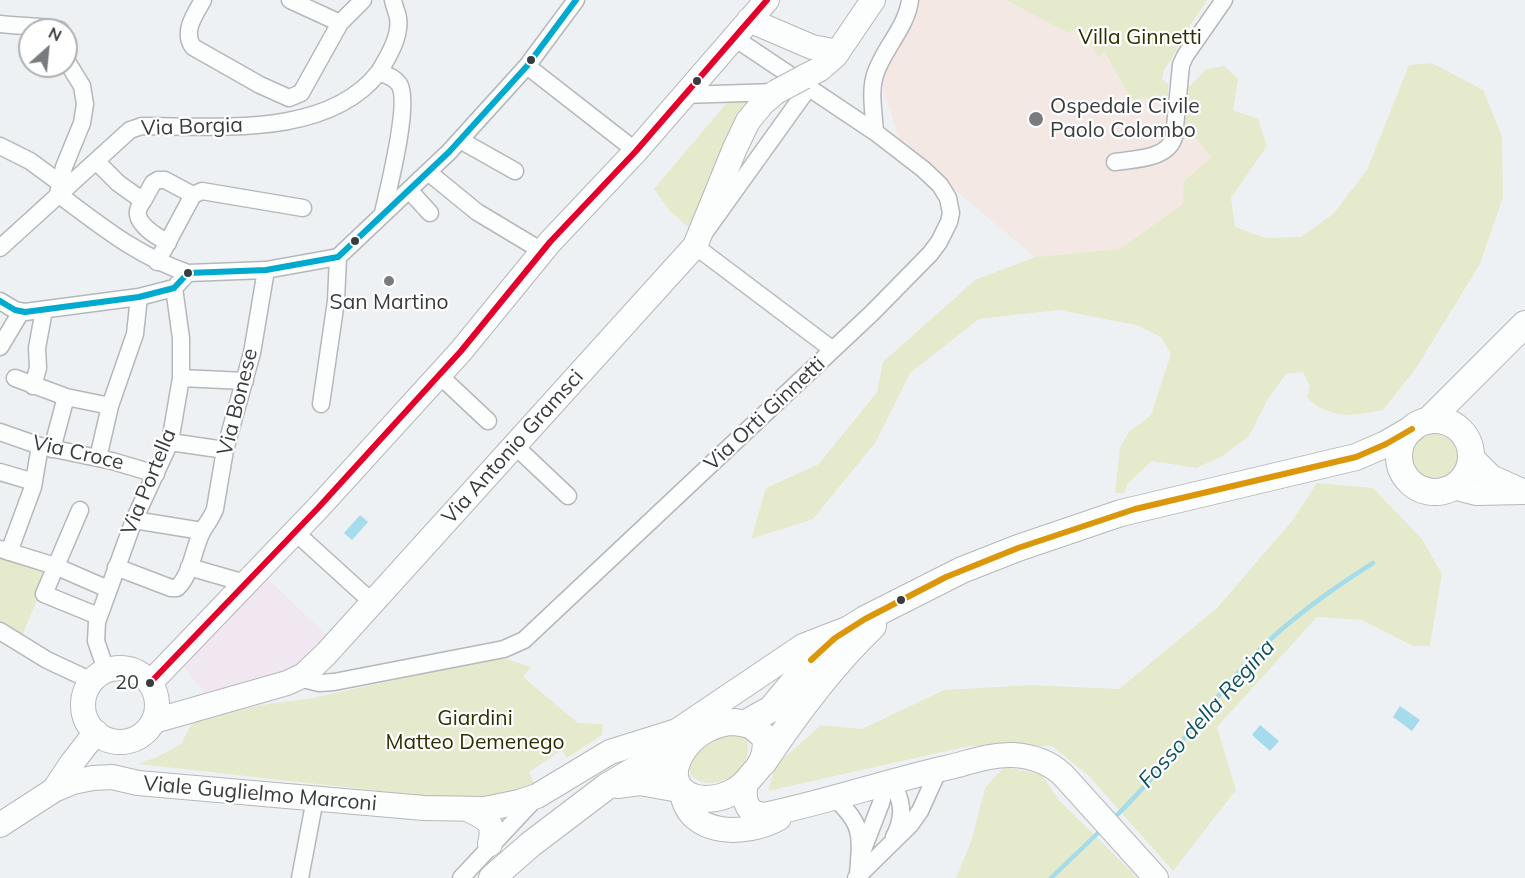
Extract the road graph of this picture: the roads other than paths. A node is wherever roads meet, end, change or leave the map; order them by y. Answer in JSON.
{"nodes":[{"id":1,"x":203,"y":0,"type":"edge"},
{"id":2,"x":290,"y":0,"type":"edge"},
{"id":3,"x":363,"y":0,"type":"edge"},
{"id":4,"x":393,"y":0,"type":"edge"},
{"id":5,"x":576,"y":0,"type":"edge"},
{"id":6,"x":767,"y":0,"type":"edge"},
{"id":7,"x":873,"y":0,"type":"edge"},
{"id":8,"x":910,"y":0,"type":"edge"},
{"id":9,"x":1224,"y":0,"type":"edge"},
{"id":10,"x":0,"y":14,"type":"edge"},
{"id":11,"x":18,"y":18,"type":"edge"},
{"id":12,"x":340,"y":23,"type":"junction"},
{"id":13,"x":0,"y":24,"type":"edge"},
{"id":14,"x":18,"y":26,"type":"edge"},
{"id":15,"x":742,"y":28,"type":"junction"},
{"id":16,"x":838,"y":52,"type":"junction"},
{"id":17,"x":527,"y":66,"type":"junction"},
{"id":18,"x":379,"y":72,"type":"junction"},
{"id":19,"x":77,"y":78,"type":"edge"},
{"id":20,"x":807,"y":80,"type":"junction"},
{"id":21,"x":776,"y":92,"type":"junction"},
{"id":22,"x":683,"y":95,"type":"junction"},
{"id":23,"x":875,"y":132,"type":"junction"},
{"id":24,"x":460,"y":140,"type":"junction"},
{"id":25,"x":0,"y":146,"type":"edge"},
{"id":26,"x":636,"y":151,"type":"junction"},
{"id":27,"x":96,"y":161,"type":"junction"},
{"id":28,"x":1115,"y":162,"type":"dead end"},
{"id":29,"x":515,"y":171,"type":"dead end"},
{"id":30,"x":428,"y":172,"type":"junction"},
{"id":31,"x":59,"y":188,"type":"junction"},
{"id":32,"x":409,"y":190,"type":"junction"},
{"id":33,"x":193,"y":195,"type":"junction"},
{"id":34,"x":143,"y":201,"type":"junction"},
{"id":35,"x":303,"y":208,"type":"dead end"},
{"id":36,"x":383,"y":213,"type":"junction"},
{"id":37,"x":430,"y":213,"type":"dead end"},
{"id":38,"x":168,"y":243,"type":"junction"},
{"id":39,"x":695,"y":246,"type":"junction"},
{"id":40,"x":0,"y":248,"type":"edge"},
{"id":41,"x":542,"y":251,"type":"junction"},
{"id":42,"x":338,"y":257,"type":"junction"},
{"id":43,"x":158,"y":262,"type":"junction"},
{"id":44,"x":266,"y":270,"type":"junction"},
{"id":45,"x":188,"y":273,"type":"junction"},
{"id":46,"x":174,"y":288,"type":"junction"},
{"id":47,"x":139,"y":297,"type":"junction"},
{"id":48,"x":0,"y":301,"type":"edge"},
{"id":49,"x":44,"y":310,"type":"junction"},
{"id":50,"x":21,"y":312,"type":"junction"},
{"id":51,"x":1525,"y":324,"type":"edge"},
{"id":52,"x":0,"y":347,"type":"edge"},
{"id":53,"x":833,"y":350,"type":"junction"},
{"id":54,"x":1484,"y":368,"type":"junction"},
{"id":55,"x":440,"y":375,"type":"junction"},
{"id":56,"x":15,"y":378,"type":"dead end"},
{"id":57,"x":181,"y":378,"type":"junction"},
{"id":58,"x":245,"y":381,"type":"junction"},
{"id":59,"x":33,"y":386,"type":"junction"},
{"id":60,"x":66,"y":398,"type":"junction"},
{"id":61,"x":321,"y":404,"type":"dead end"},
{"id":62,"x":110,"y":406,"type":"junction"},
{"id":63,"x":488,"y":421,"type":"dead end"},
{"id":64,"x":1420,"y":425,"type":"junction"},
{"id":65,"x":0,"y":432,"type":"edge"},
{"id":66,"x":170,"y":442,"type":"junction"},
{"id":67,"x":514,"y":445,"type":"junction"},
{"id":68,"x":46,"y":448,"type":"junction"},
{"id":69,"x":225,"y":450,"type":"junction"},
{"id":70,"x":1470,"y":451,"type":"junction"},
{"id":71,"x":1356,"y":457,"type":"junction"},
{"id":72,"x":98,"y":458,"type":"junction"},
{"id":73,"x":0,"y":472,"type":"edge"},
{"id":74,"x":156,"y":474,"type":"junction"},
{"id":75,"x":1404,"y":474,"type":"junction"},
{"id":76,"x":34,"y":482,"type":"junction"},
{"id":77,"x":1453,"y":487,"type":"junction"},
{"id":78,"x":1525,"y":492,"type":"edge"},
{"id":79,"x":568,"y":496,"type":"dead end"},
{"id":80,"x":80,"y":510,"type":"dead end"},
{"id":81,"x":134,"y":520,"type":"junction"},
{"id":82,"x":202,"y":531,"type":"junction"},
{"id":83,"x":295,"y":532,"type":"junction"},
{"id":84,"x":4,"y":551,"type":"edge"},
{"id":85,"x":55,"y":566,"type":"junction"},
{"id":86,"x":116,"y":567,"type":"junction"},
{"id":87,"x":189,"y":567,"type":"junction"},
{"id":88,"x":246,"y":583,"type":"junction"},
{"id":89,"x":108,"y":589,"type":"junction"},
{"id":90,"x":902,"y":601,"type":"junction"},
{"id":91,"x":372,"y":602,"type":"junction"},
{"id":92,"x":98,"y":616,"type":"junction"},
{"id":93,"x":850,"y":628,"type":"junction"},
{"id":94,"x":0,"y":631,"type":"edge"},
{"id":95,"x":99,"y":676,"type":"junction"},
{"id":96,"x":299,"y":678,"type":"junction"},
{"id":97,"x":150,"y":683,"type":"junction"},
{"id":98,"x":154,"y":721,"type":"junction"},
{"id":99,"x":746,"y":723,"type":"junction"},
{"id":100,"x":96,"y":732,"type":"junction"},
{"id":101,"x":692,"y":740,"type":"junction"},
{"id":102,"x":624,"y":746,"type":"junction"},
{"id":103,"x":79,"y":754,"type":"junction"},
{"id":104,"x":939,"y":769,"type":"junction"},
{"id":105,"x":753,"y":775,"type":"junction"},
{"id":106,"x":112,"y":777,"type":"junction"},
{"id":107,"x":888,"y":782,"type":"junction"},
{"id":108,"x":606,"y":787,"type":"junction"},
{"id":109,"x":54,"y":790,"type":"junction"},
{"id":110,"x":680,"y":791,"type":"junction"},
{"id":111,"x":537,"y":796,"type":"junction"},
{"id":112,"x":833,"y":797,"type":"junction"},
{"id":113,"x":315,"y":799,"type":"junction"},
{"id":114,"x":794,"y":808,"type":"junction"},
{"id":115,"x":469,"y":810,"type":"junction"},
{"id":116,"x":0,"y":825,"type":"edge"},
{"id":117,"x":490,"y":844,"type":"junction"},
{"id":118,"x":888,"y":848,"type":"junction"},
{"id":119,"x":858,"y":871,"type":"edge"},
{"id":120,"x":300,"y":878,"type":"edge"},
{"id":121,"x":460,"y":878,"type":"edge"},
{"id":122,"x":492,"y":878,"type":"edge"},
{"id":123,"x":1156,"y":878,"type":"edge"}],
"edges":[{"from":1,"to":12,"type":"street"},
{"from":2,"to":12,"type":"street"},
{"from":3,"to":12,"type":"street"},
{"from":4,"to":18,"type":"street","name":"Via Borgia"},
{"from":5,"to":17,"type":"street"},
{"from":6,"to":15,"type":"street"},
{"from":7,"to":16,"type":"street"},
{"from":8,"to":23,"type":"street"},
{"from":9,"to":28,"type":"street"},
{"from":10,"to":11,"type":"street"},
{"from":13,"to":14,"type":"street"},
{"from":15,"to":16,"type":"street"},
{"from":15,"to":20,"type":"street"},
{"from":15,"to":22,"type":"street"},
{"from":16,"to":20,"type":"street"},
{"from":17,"to":24,"type":"street"},
{"from":17,"to":26,"type":"street"},
{"from":18,"to":27,"type":"street","name":"Via Borgia"},
{"from":18,"to":36,"type":"street"},
{"from":19,"to":31,"type":"street"},
{"from":20,"to":21,"type":"street","bridge":true},
{"from":20,"to":23,"type":"street","name":"Via Orti Ginnetti"},
{"from":20,"to":39,"type":"street","name":"Via Antonio Gramsci"},
{"from":21,"to":22,"type":"street"},
{"from":21,"to":39,"type":"street"},
{"from":22,"to":26,"type":"street"},
{"from":23,"to":53,"type":"street","name":"Via Orti Ginnetti"},
{"from":24,"to":29,"type":"street"},
{"from":24,"to":30,"type":"street"},
{"from":25,"to":31,"type":"street"},
{"from":26,"to":41,"type":"street"},
{"from":27,"to":31,"type":"street","name":"Via Borgia"},
{"from":27,"to":34,"type":"street"},
{"from":30,"to":32,"type":"street"},
{"from":30,"to":41,"type":"street"},
{"from":31,"to":40,"type":"street","name":"Via Borgia"},
{"from":31,"to":43,"type":"street"},
{"from":32,"to":36,"type":"street"},
{"from":32,"to":37,"type":"street"},
{"from":33,"to":34,"type":"street"},
{"from":33,"to":35,"type":"street"},
{"from":33,"to":38,"type":"street"},
{"from":34,"to":38,"type":"street"},
{"from":36,"to":42,"type":"street"},
{"from":38,"to":43,"type":"street"},
{"from":39,"to":53,"type":"street"},
{"from":39,"to":67,"type":"street","name":"Via Antonio Gramsci"},
{"from":41,"to":55,"type":"street"},
{"from":42,"to":44,"type":"street"},
{"from":42,"to":61,"type":"street"},
{"from":43,"to":45,"type":"street"},
{"from":44,"to":45,"type":"street"},
{"from":44,"to":58,"type":"street","name":"Via Bonese"},
{"from":45,"to":46,"type":"street"},
{"from":46,"to":47,"type":"street"},
{"from":46,"to":57,"type":"street","name":"Via Portella"},
{"from":47,"to":49,"type":"street"},
{"from":47,"to":62,"type":"street"},
{"from":48,"to":50,"type":"street"},
{"from":49,"to":50,"type":"street"},
{"from":49,"to":59,"type":"street"},
{"from":50,"to":52,"type":"street"},
{"from":51,"to":54,"type":"main road"},
{"from":53,"to":96,"type":"street","name":"Via Orti Ginnetti"},
{"from":54,"to":64,"type":"main road"},
{"from":54,"to":70,"type":"main road"},
{"from":55,"to":63,"type":"street"},
{"from":55,"to":83,"type":"street"},
{"from":56,"to":59,"type":"street"},
{"from":57,"to":58,"type":"street"},
{"from":57,"to":66,"type":"street","name":"Via Portella"},
{"from":58,"to":69,"type":"street","name":"Via Bonese"},
{"from":59,"to":60,"type":"street"},
{"from":60,"to":62,"type":"street"},
{"from":60,"to":68,"type":"street"},
{"from":62,"to":72,"type":"street"},
{"from":64,"to":70,"type":"main road"},
{"from":64,"to":71,"type":"main road"},
{"from":64,"to":75,"type":"main road"},
{"from":65,"to":68,"type":"street","name":"Via Croce"},
{"from":66,"to":69,"type":"street"},
{"from":66,"to":74,"type":"street","name":"Via Portella"},
{"from":67,"to":79,"type":"street"},
{"from":67,"to":91,"type":"street","name":"Via Antonio Gramsci"},
{"from":68,"to":72,"type":"street","name":"Via Croce"},
{"from":68,"to":76,"type":"street"},
{"from":69,"to":82,"type":"street","name":"Via Bonese"},
{"from":70,"to":77,"type":"main road"},
{"from":70,"to":78,"type":"street"},
{"from":71,"to":75,"type":"main road"},
{"from":71,"to":90,"type":"main road"},
{"from":72,"to":74,"type":"street","name":"Via Croce"},
{"from":73,"to":76,"type":"street"},
{"from":74,"to":81,"type":"street","name":"Via Portella"},
{"from":75,"to":77,"type":"main road"},
{"from":76,"to":84,"type":"street"},
{"from":77,"to":78,"type":"street"},
{"from":80,"to":85,"type":"street"},
{"from":81,"to":82,"type":"street"},
{"from":81,"to":86,"type":"street","name":"Via Portella"},
{"from":82,"to":87,"type":"street","name":"Via Bonese"},
{"from":83,"to":88,"type":"street"},
{"from":83,"to":91,"type":"street"},
{"from":84,"to":85,"type":"street"},
{"from":85,"to":89,"type":"street"},
{"from":85,"to":92,"type":"street"},
{"from":86,"to":87,"type":"street","name":"Via Bonese"},
{"from":86,"to":89,"type":"street","name":"Via Portella"},
{"from":87,"to":88,"type":"street"},
{"from":88,"to":97,"type":"street"},
{"from":89,"to":92,"type":"street","name":"Via Portella"},
{"from":90,"to":93,"type":"main road"},
{"from":90,"to":105,"type":"main road"},
{"from":91,"to":96,"type":"street","name":"Via Antonio Gramsci"},
{"from":92,"to":95,"type":"street","name":"Via Portella"},
{"from":93,"to":99,"type":"main road"},
{"from":93,"to":102,"type":"street","name":"Viale Guglielmo Marconi"},
{"from":94,"to":95,"type":"street"},
{"from":95,"to":97,"type":"street"},
{"from":95,"to":100,"type":"street"},
{"from":96,"to":98,"type":"street","name":"Via Antonio Gramsci"},
{"from":97,"to":98,"type":"street"},
{"from":98,"to":100,"type":"street"},
{"from":99,"to":101,"type":"main road"},
{"from":99,"to":105,"type":"main road"},
{"from":100,"to":103,"type":"street"},
{"from":101,"to":102,"type":"street"},
{"from":101,"to":108,"type":"main road"},
{"from":101,"to":110,"type":"main road"},
{"from":102,"to":111,"type":"street","name":"Viale Guglielmo Marconi"},
{"from":103,"to":106,"type":"street"},
{"from":103,"to":109,"type":"street"},
{"from":104,"to":107,"type":"street"},
{"from":104,"to":118,"type":"street"},
{"from":104,"to":123,"type":"street"},
{"from":105,"to":110,"type":"main road"},
{"from":105,"to":114,"type":"street"},
{"from":106,"to":109,"type":"street","name":"Viale Guglielmo Marconi"},
{"from":106,"to":113,"type":"street","name":"Viale Guglielmo Marconi"},
{"from":107,"to":112,"type":"street"},
{"from":107,"to":118,"type":"street"},
{"from":107,"to":119,"type":"street"},
{"from":108,"to":110,"type":"main road"},
{"from":108,"to":122,"type":"main road"},
{"from":109,"to":116,"type":"street"},
{"from":110,"to":114,"type":"street"},
{"from":111,"to":115,"type":"street","name":"Viale Guglielmo Marconi"},
{"from":111,"to":117,"type":"street"},
{"from":112,"to":114,"type":"street"},
{"from":112,"to":119,"type":"street"},
{"from":113,"to":115,"type":"street","name":"Viale Guglielmo Marconi"},
{"from":113,"to":120,"type":"street"},
{"from":115,"to":117,"type":"street"},
{"from":117,"to":121,"type":"street"},
{"from":118,"to":119,"type":"street"}]}
